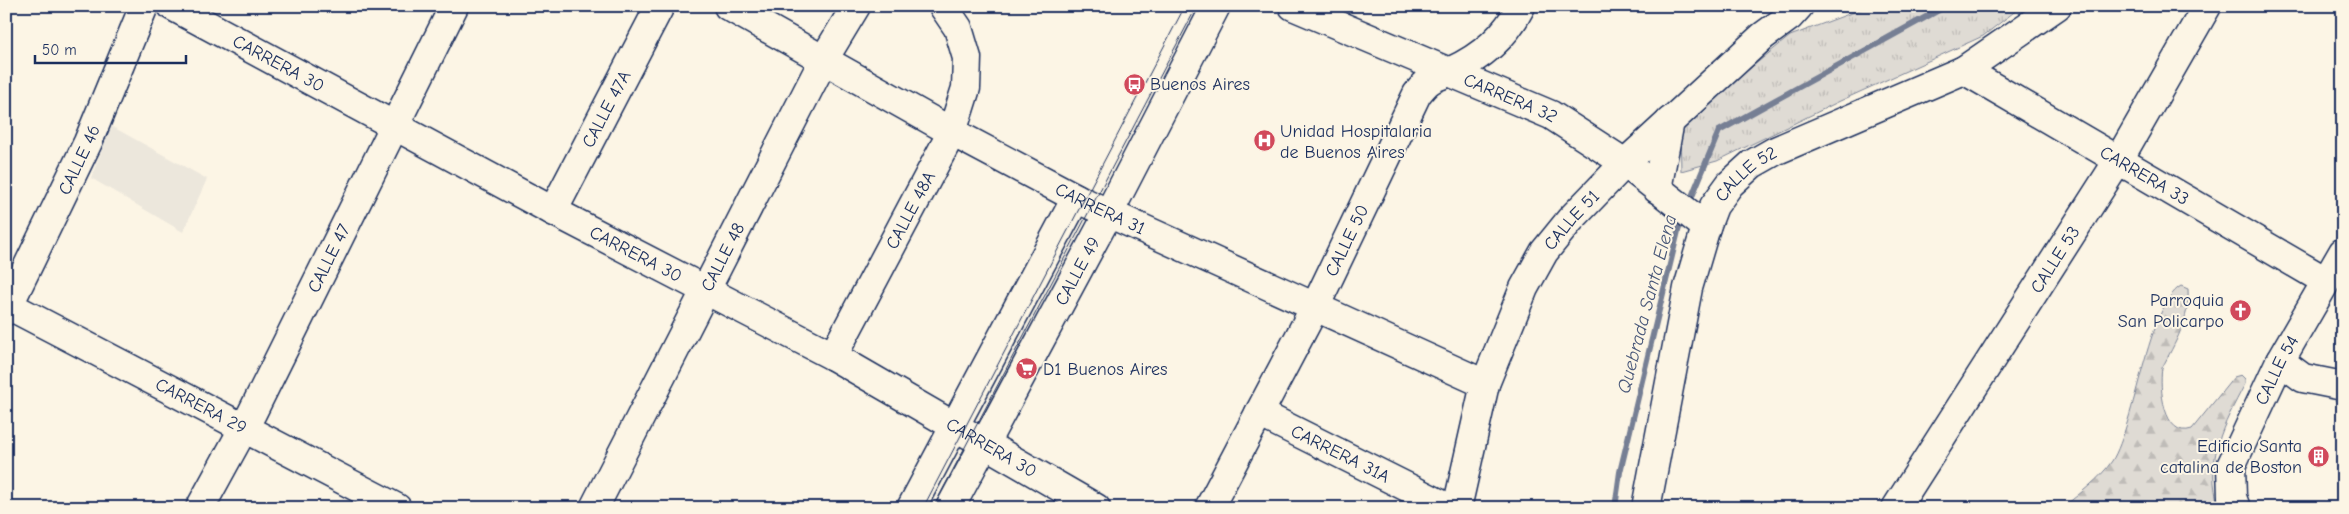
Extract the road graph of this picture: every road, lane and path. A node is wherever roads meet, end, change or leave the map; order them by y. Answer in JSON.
{"nodes":[{"id":1,"x":144,"y":6,"type":"edge"},
{"id":2,"x":172,"y":6,"type":"edge"},
{"id":3,"x":454,"y":6,"type":"edge"},
{"id":4,"x":660,"y":6,"type":"edge"},
{"id":5,"x":728,"y":6,"type":"edge"},
{"id":6,"x":856,"y":6,"type":"edge"},
{"id":7,"x":943,"y":6,"type":"edge"},
{"id":8,"x":1216,"y":6,"type":"edge"},
{"id":9,"x":1294,"y":6,"type":"edge"},
{"id":10,"x":1521,"y":6,"type":"edge"},
{"id":11,"x":1799,"y":6,"type":"edge"},
{"id":12,"x":2057,"y":6,"type":"edge"},
{"id":13,"x":2207,"y":6,"type":"edge"},
{"id":14,"x":824,"y":59,"type":"junction"},
{"id":15,"x":1964,"y":70,"type":"junction"},
{"id":16,"x":1450,"y":72,"type":"junction"},
{"id":17,"x":1670,"y":121,"type":"junction"},
{"id":18,"x":395,"y":124,"type":"junction"},
{"id":19,"x":952,"y":132,"type":"junction"},
{"id":20,"x":2118,"y":161,"type":"junction"},
{"id":21,"x":1625,"y":162,"type":"junction"},
{"id":22,"x":1659,"y":191,"type":"junction"},
{"id":23,"x":1076,"y":198,"type":"junction"},
{"id":24,"x":553,"y":211,"type":"junction"},
{"id":25,"x":1109,"y":213,"type":"junction"},
{"id":26,"x":1700,"y":222,"type":"junction"},
{"id":27,"x":2343,"y":252,"type":"edge"},
{"id":28,"x":2324,"y":280,"type":"junction"},
{"id":29,"x":707,"y":290,"type":"junction"},
{"id":30,"x":7,"y":306,"type":"edge"},
{"id":31,"x":1315,"y":307,"type":"junction"},
{"id":32,"x":832,"y":356,"type":"junction"},
{"id":33,"x":2280,"y":361,"type":"junction"},
{"id":34,"x":1485,"y":384,"type":"junction"},
{"id":35,"x":2343,"y":386,"type":"edge"},
{"id":36,"x":1259,"y":413,"type":"junction"},
{"id":37,"x":955,"y":425,"type":"junction"},
{"id":38,"x":244,"y":428,"type":"junction"},
{"id":39,"x":984,"y":442,"type":"junction"},
{"id":40,"x":2234,"y":502,"type":"edge"},
{"id":41,"x":200,"y":508,"type":"edge"},
{"id":42,"x":397,"y":508,"type":"edge"},
{"id":43,"x":594,"y":508,"type":"edge"},
{"id":44,"x":910,"y":508,"type":"edge"},
{"id":45,"x":950,"y":508,"type":"edge"},
{"id":46,"x":1096,"y":508,"type":"edge"},
{"id":47,"x":1209,"y":508,"type":"edge"},
{"id":48,"x":1449,"y":508,"type":"edge"},
{"id":49,"x":1457,"y":508,"type":"edge"},
{"id":50,"x":1646,"y":508,"type":"edge"},
{"id":51,"x":1896,"y":508,"type":"edge"}],
"edges":[{"from":1,"to":30,"type":"street","name":"CALLE 46"},
{"from":2,"to":18,"type":"street","name":"CARRERA 30"},
{"from":3,"to":18,"type":"street","name":"CALLE 47"},
{"from":4,"to":24,"type":"street","name":"CALLE 47A"},
{"from":5,"to":14,"type":"street","name":"CARRERA 31"},
{"from":6,"to":14,"type":"street","name":"CALLE 48"},
{"from":7,"to":19,"type":"street","name":"CALLE 48A"},
{"from":8,"to":25,"type":"street","name":"CALLE 49"},
{"from":9,"to":16,"type":"street","name":"CARRERA 32"},
{"from":10,"to":16,"type":"street","name":"CALLE 50"},
{"from":11,"to":17,"type":"street","name":"CALLE 51"},
{"from":12,"to":15,"type":"street","name":"CALLE 52"},
{"from":13,"to":20,"type":"street","name":"CALLE 53"},
{"from":14,"to":19,"type":"street","name":"CARRERA 31"},
{"from":14,"to":29,"type":"street","name":"CALLE 48"},
{"from":15,"to":20,"type":"street","name":"CARRERA 33"},
{"from":15,"to":26,"type":"street","name":"CALLE 52"},
{"from":16,"to":21,"type":"street","name":"CARRERA 32"},
{"from":16,"to":31,"type":"street","name":"CALLE 50"},
{"from":17,"to":21,"type":"street","name":"CALLE 51"},
{"from":17,"to":22,"type":"street"},
{"from":18,"to":24,"type":"street","name":"CARRERA 30"},
{"from":18,"to":38,"type":"street","name":"CALLE 47"},
{"from":19,"to":23,"type":"street","name":"CARRERA 31"},
{"from":19,"to":32,"type":"street","name":"CALLE 48A"},
{"from":20,"to":28,"type":"street","name":"CARRERA 33"},
{"from":20,"to":51,"type":"street","name":"CALLE 53"},
{"from":21,"to":22,"type":"street","name":"CARRERA 32"},
{"from":21,"to":34,"type":"street","name":"CALLE 51"},
{"from":22,"to":26,"type":"street","name":"CARRERA 32"},
{"from":23,"to":25,"type":"street","name":"CARRERA 31"},
{"from":23,"to":37,"type":"street","name":"CALLE 49"},
{"from":24,"to":29,"type":"street","name":"CARRERA 30"},
{"from":25,"to":31,"type":"street","name":"CARRERA 31"},
{"from":25,"to":39,"type":"street","name":"CALLE 49"},
{"from":26,"to":50,"type":"street","name":"CALLE 52"},
{"from":27,"to":28,"type":"street","name":"CALLE 54"},
{"from":28,"to":33,"type":"street","name":"CALLE 54"},
{"from":29,"to":32,"type":"street","name":"CARRERA 30"},
{"from":29,"to":43,"type":"street","name":"CALLE 48"},
{"from":30,"to":38,"type":"street","name":"CARRERA 29"},
{"from":31,"to":34,"type":"street","name":"CARRERA 31"},
{"from":31,"to":36,"type":"street","name":"CALLE 50"},
{"from":32,"to":37,"type":"street","name":"CARRERA 30"},
{"from":33,"to":35,"type":"street"},
{"from":33,"to":40,"type":"street","name":"CALLE 54"},
{"from":34,"to":49,"type":"street","name":"CALLE 51"},
{"from":36,"to":47,"type":"street","name":"CALLE 50"},
{"from":36,"to":48,"type":"street","name":"CARRERA 31A"},
{"from":37,"to":39,"type":"street","name":"CARRERA 30"},
{"from":37,"to":44,"type":"street","name":"CALLE 49"},
{"from":38,"to":41,"type":"street","name":"CALLE 47"},
{"from":38,"to":42,"type":"street","name":"CARRERA 29"},
{"from":39,"to":45,"type":"street","name":"CALLE 49"},
{"from":39,"to":46,"type":"street","name":"CARRERA 30"}]}
